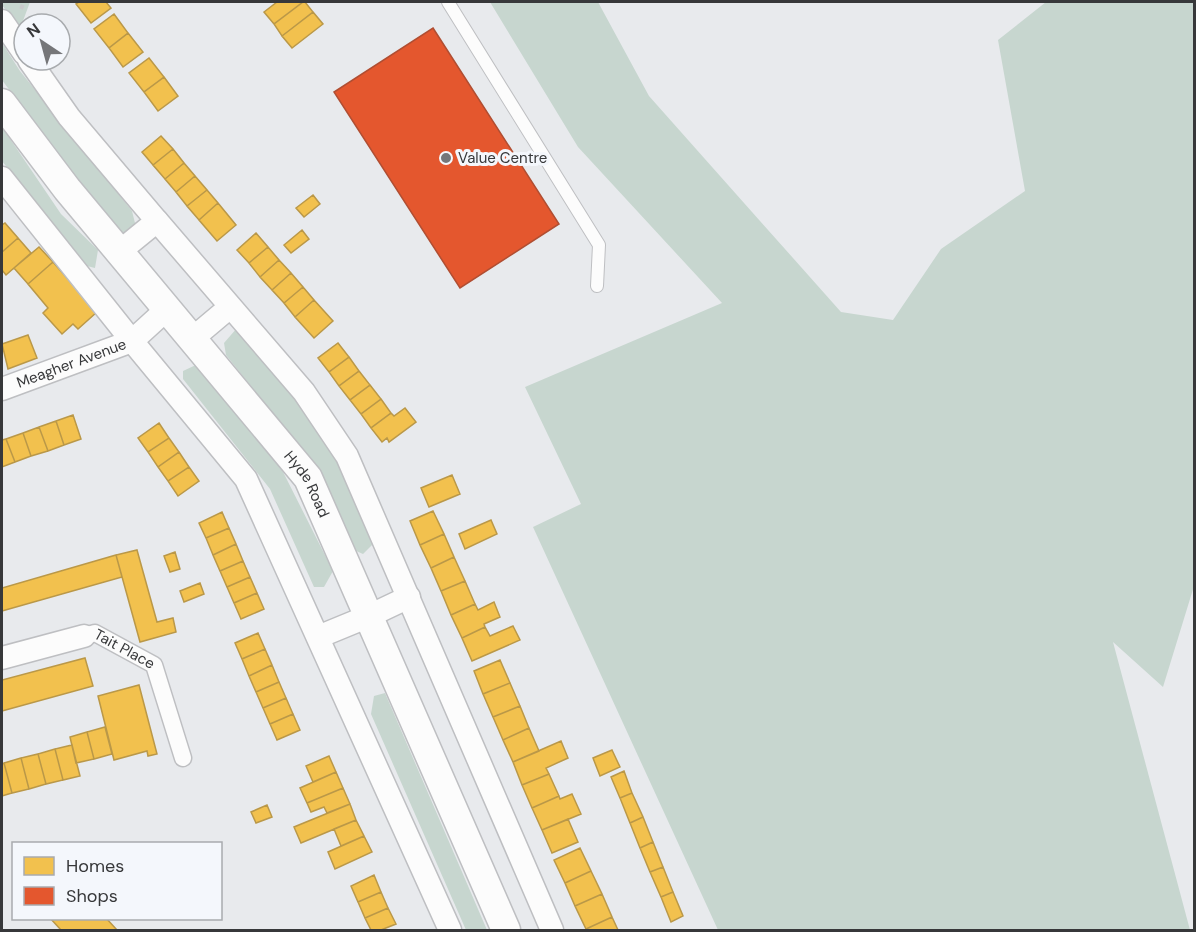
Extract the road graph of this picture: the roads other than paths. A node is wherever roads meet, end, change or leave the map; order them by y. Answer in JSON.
{"nodes":[{"id":1,"x":448,"y":2,"type":"edge"},
{"id":2,"x":2,"y":21,"type":"edge"},
{"id":3,"x":12,"y":36,"type":"edge"},
{"id":4,"x":37,"y":72,"type":"edge"},
{"id":5,"x":2,"y":103,"type":"edge"},
{"id":6,"x":2,"y":178,"type":"edge"},
{"id":7,"x":157,"y":221,"type":"junction"},
{"id":8,"x":119,"y":252,"type":"junction"},
{"id":9,"x":597,"y":286,"type":"dead end"},
{"id":10,"x":230,"y":307,"type":"junction"},
{"id":11,"x":166,"y":310,"type":"junction"},
{"id":12,"x":192,"y":339,"type":"junction"},
{"id":13,"x":132,"y":341,"type":"junction"},
{"id":14,"x":2,"y":389,"type":"edge"},
{"id":15,"x":409,"y":597,"type":"junction"},
{"id":16,"x":369,"y":616,"type":"junction"},
{"id":17,"x":84,"y":636,"type":"joint"},
{"id":18,"x":318,"y":638,"type":"junction"},
{"id":19,"x":2,"y":658,"type":"edge"},
{"id":20,"x":183,"y":758,"type":"dead end"},
{"id":21,"x":450,"y":930,"type":"edge"},
{"id":22,"x":506,"y":930,"type":"edge"},
{"id":23,"x":552,"y":930,"type":"edge"}],
"edges":[{"from":1,"to":9,"type":"lane"},
{"from":2,"to":3,"type":"street"},
{"from":4,"to":7,"type":"street"},
{"from":5,"to":8,"type":"street","name":"Hyde Road"},
{"from":6,"to":13,"type":"street"},
{"from":7,"to":8,"type":"street"},
{"from":7,"to":10,"type":"street"},
{"from":8,"to":11,"type":"street","name":"Hyde Road"},
{"from":10,"to":12,"type":"street"},
{"from":10,"to":15,"type":"street"},
{"from":11,"to":12,"type":"street","name":"Hyde Road"},
{"from":11,"to":13,"type":"street","name":"Meagher Avenue"},
{"from":12,"to":16,"type":"street","name":"Hyde Road"},
{"from":13,"to":14,"type":"street","name":"Meagher Avenue"},
{"from":13,"to":18,"type":"street"},
{"from":15,"to":16,"type":"street"},
{"from":15,"to":23,"type":"street"},
{"from":16,"to":18,"type":"street"},
{"from":16,"to":22,"type":"street","name":"Hyde Road"},
{"from":17,"to":19,"type":"street","name":"Tait Place"},
{"from":17,"to":20,"type":"street","name":"Tait Place"},
{"from":18,"to":21,"type":"street"}]}
